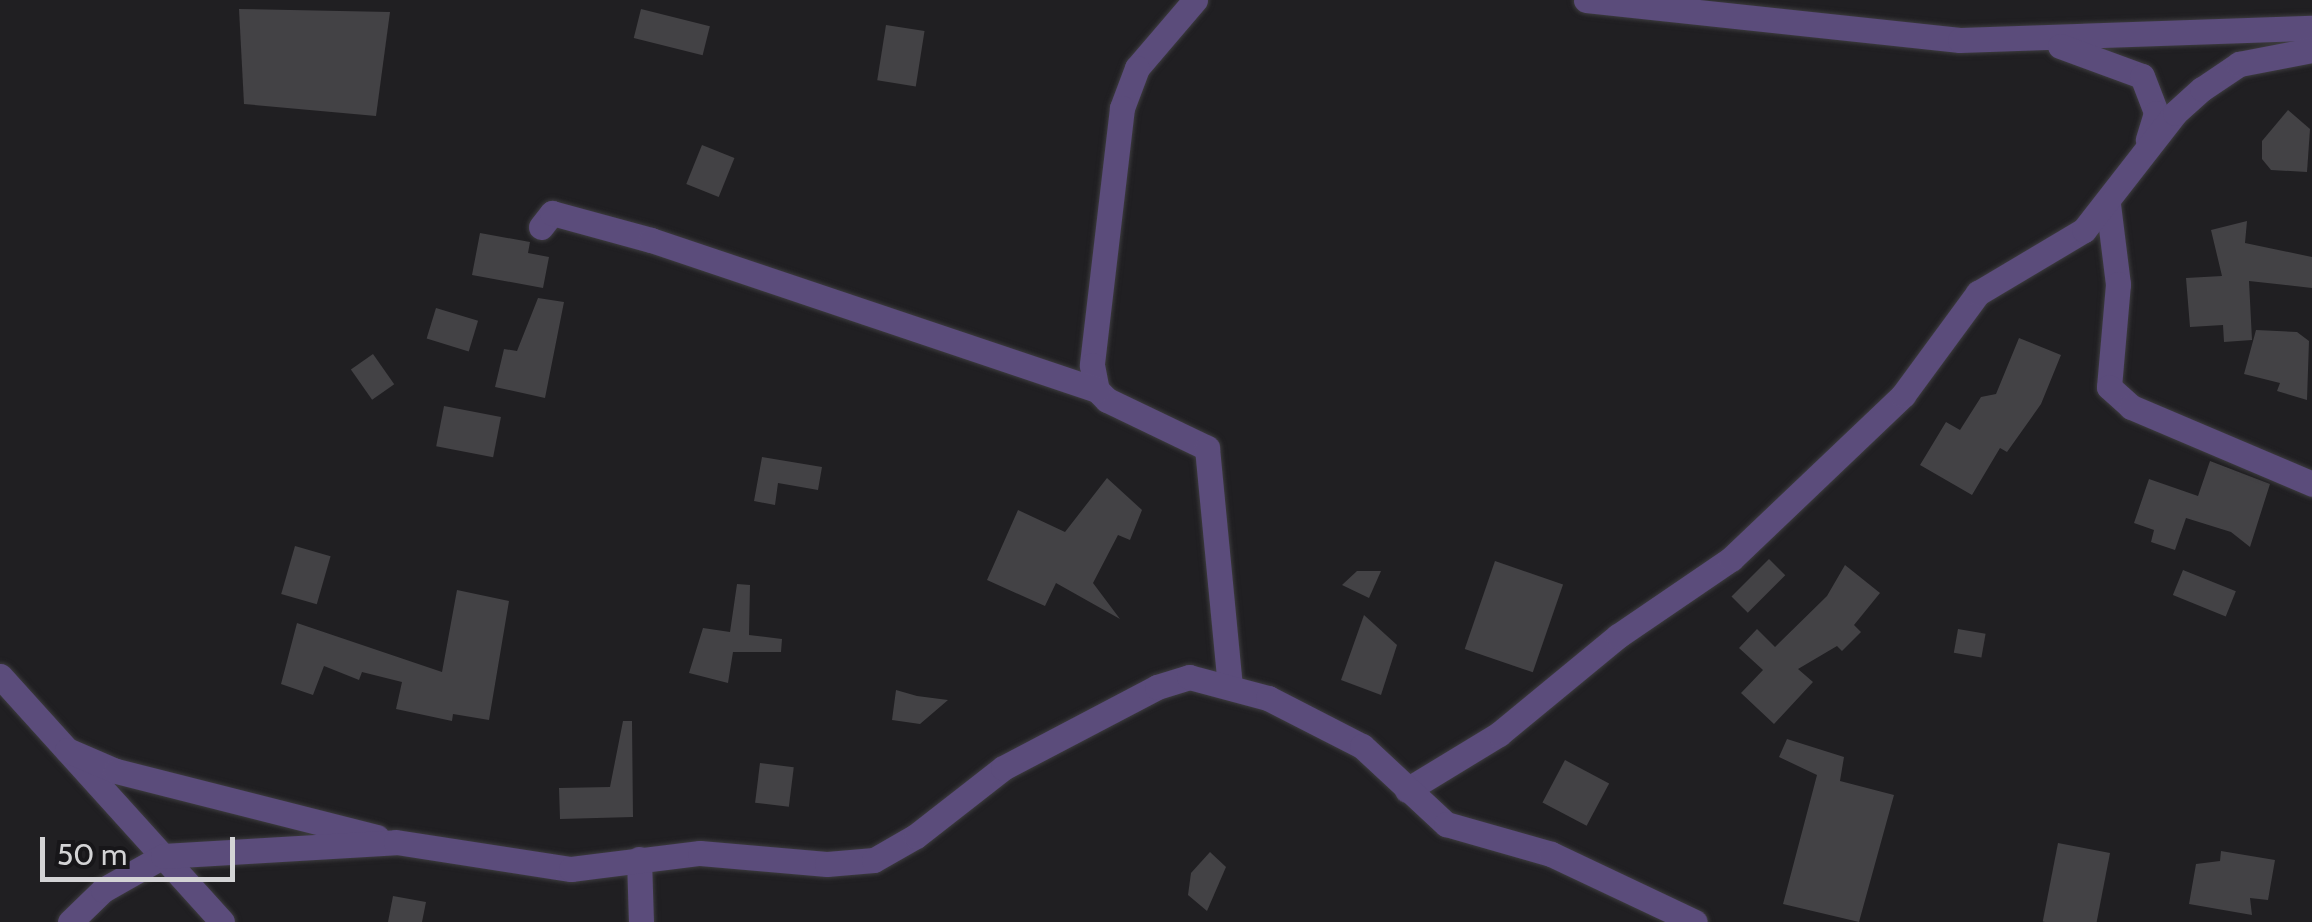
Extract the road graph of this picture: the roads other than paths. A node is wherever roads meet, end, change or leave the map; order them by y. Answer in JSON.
{"nodes":[{"id":1,"x":1195,"y":0,"type":"edge"},
{"id":2,"x":1586,"y":0,"type":"edge"},
{"id":3,"x":2312,"y":28,"type":"edge"},
{"id":4,"x":2028,"y":39,"type":"junction"},
{"id":5,"x":2312,"y":50,"type":"edge"},
{"id":6,"x":2144,"y":155,"type":"junction"},
{"id":7,"x":2108,"y":204,"type":"junction"},
{"id":8,"x":542,"y":227,"type":"dead end"},
{"id":9,"x":1097,"y":390,"type":"junction"},
{"id":10,"x":2312,"y":484,"type":"edge"},
{"id":11,"x":0,"y":676,"type":"edge"},
{"id":12,"x":1230,"y":684,"type":"junction"},
{"id":13,"x":67,"y":750,"type":"junction"},
{"id":14,"x":1408,"y":790,"type":"junction"},
{"id":15,"x":396,"y":842,"type":"junction"},
{"id":16,"x":163,"y":856,"type":"junction"},
{"id":17,"x":639,"y":859,"type":"junction"},
{"id":18,"x":70,"y":922,"type":"edge"},
{"id":19,"x":222,"y":922,"type":"edge"},
{"id":20,"x":641,"y":922,"type":"edge"},
{"id":21,"x":1695,"y":922,"type":"edge"}],
"edges":[{"from":1,"to":9,"type":"street"},
{"from":2,"to":4,"type":"street"},
{"from":3,"to":4,"type":"street"},
{"from":4,"to":6,"type":"street"},
{"from":5,"to":6,"type":"street"},
{"from":6,"to":7,"type":"street"},
{"from":7,"to":10,"type":"street"},
{"from":7,"to":14,"type":"street"},
{"from":8,"to":9,"type":"street"},
{"from":9,"to":12,"type":"street"},
{"from":11,"to":13,"type":"street"},
{"from":12,"to":14,"type":"street"},
{"from":12,"to":17,"type":"street"},
{"from":13,"to":15,"type":"street"},
{"from":13,"to":16,"type":"street"},
{"from":14,"to":21,"type":"street"},
{"from":15,"to":16,"type":"street"},
{"from":15,"to":17,"type":"street"},
{"from":16,"to":18,"type":"street"},
{"from":16,"to":19,"type":"street"},
{"from":17,"to":20,"type":"street"}]}
